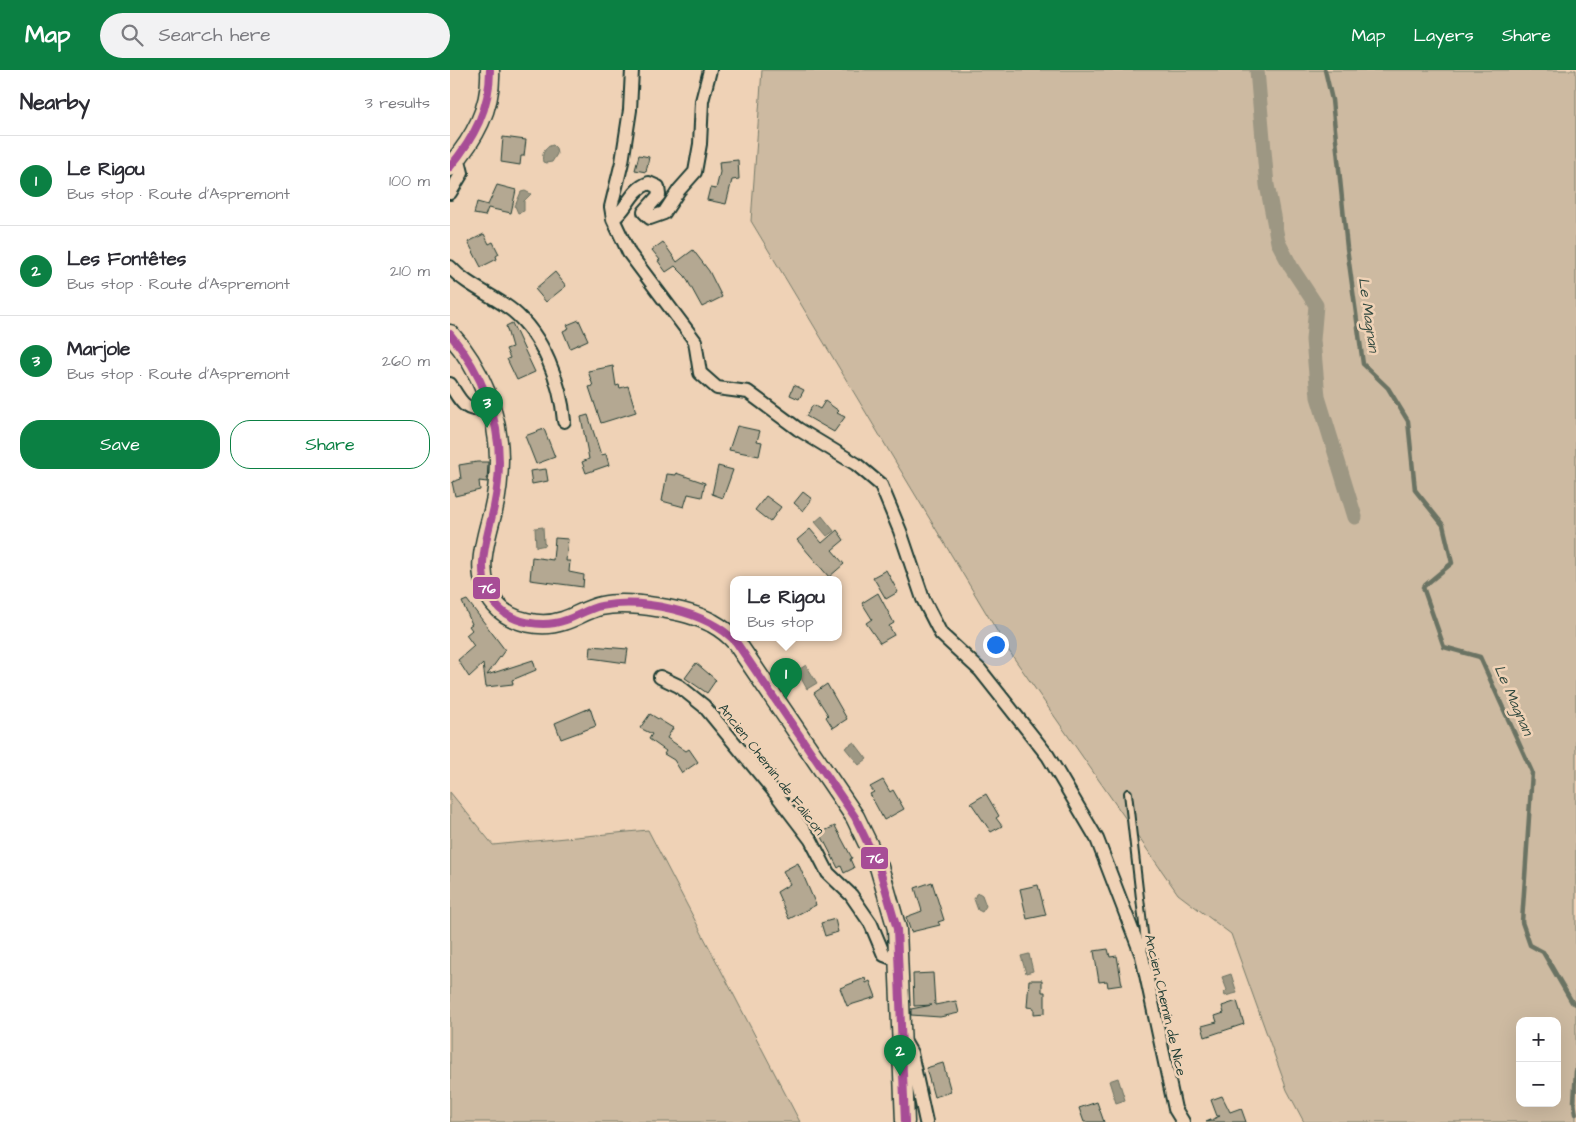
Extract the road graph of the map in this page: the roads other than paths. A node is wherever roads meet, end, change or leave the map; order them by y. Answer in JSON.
{"nodes":[{"id":1,"x":490,"y":70,"type":"edge"},
{"id":2,"x":632,"y":70,"type":"edge"},
{"id":3,"x":710,"y":70,"type":"edge"},
{"id":4,"x":454,"y":162,"type":"edge"},
{"id":5,"x":450,"y":193,"type":"edge"},
{"id":6,"x":613,"y":219,"type":"junction"},
{"id":7,"x":450,"y":267,"type":"edge"},
{"id":8,"x":450,"y":334,"type":"edge"},
{"id":9,"x":450,"y":384,"type":"edge"},
{"id":10,"x":490,"y":407,"type":"junction"},
{"id":11,"x":564,"y":421,"type":"dead end"},
{"id":12,"x":730,"y":636,"type":"edge"},
{"id":13,"x":734,"y":641,"type":"edge"},
{"id":14,"x":660,"y":677,"type":"dead end"},
{"id":15,"x":1128,"y":793,"type":"dead end"},
{"id":16,"x":1142,"y":956,"type":"junction"},
{"id":17,"x":900,"y":961,"type":"junction"},
{"id":18,"x":901,"y":1038,"type":"junction"},
{"id":19,"x":905,"y":1122,"type":"edge"},
{"id":20,"x":926,"y":1122,"type":"edge"},
{"id":21,"x":1183,"y":1122,"type":"edge"}],
"edges":[{"from":1,"to":4,"type":"street"},
{"from":2,"to":6,"type":"street"},
{"from":3,"to":6,"type":"street"},
{"from":4,"to":5,"type":"street"},
{"from":6,"to":16,"type":"street","name":"Ancien Chemin de Nice"},
{"from":7,"to":11,"type":"street"},
{"from":8,"to":10,"type":"street"},
{"from":9,"to":10,"type":"street"},
{"from":10,"to":12,"type":"street"},
{"from":13,"to":17,"type":"street"},
{"from":14,"to":17,"type":"street","name":"Ancien Chemin de Falicon"},
{"from":15,"to":16,"type":"lane"},
{"from":16,"to":21,"type":"street","name":"Ancien Chemin de Nice"},
{"from":17,"to":18,"type":"street"},
{"from":18,"to":19,"type":"street"},
{"from":18,"to":20,"type":"street"}]}
